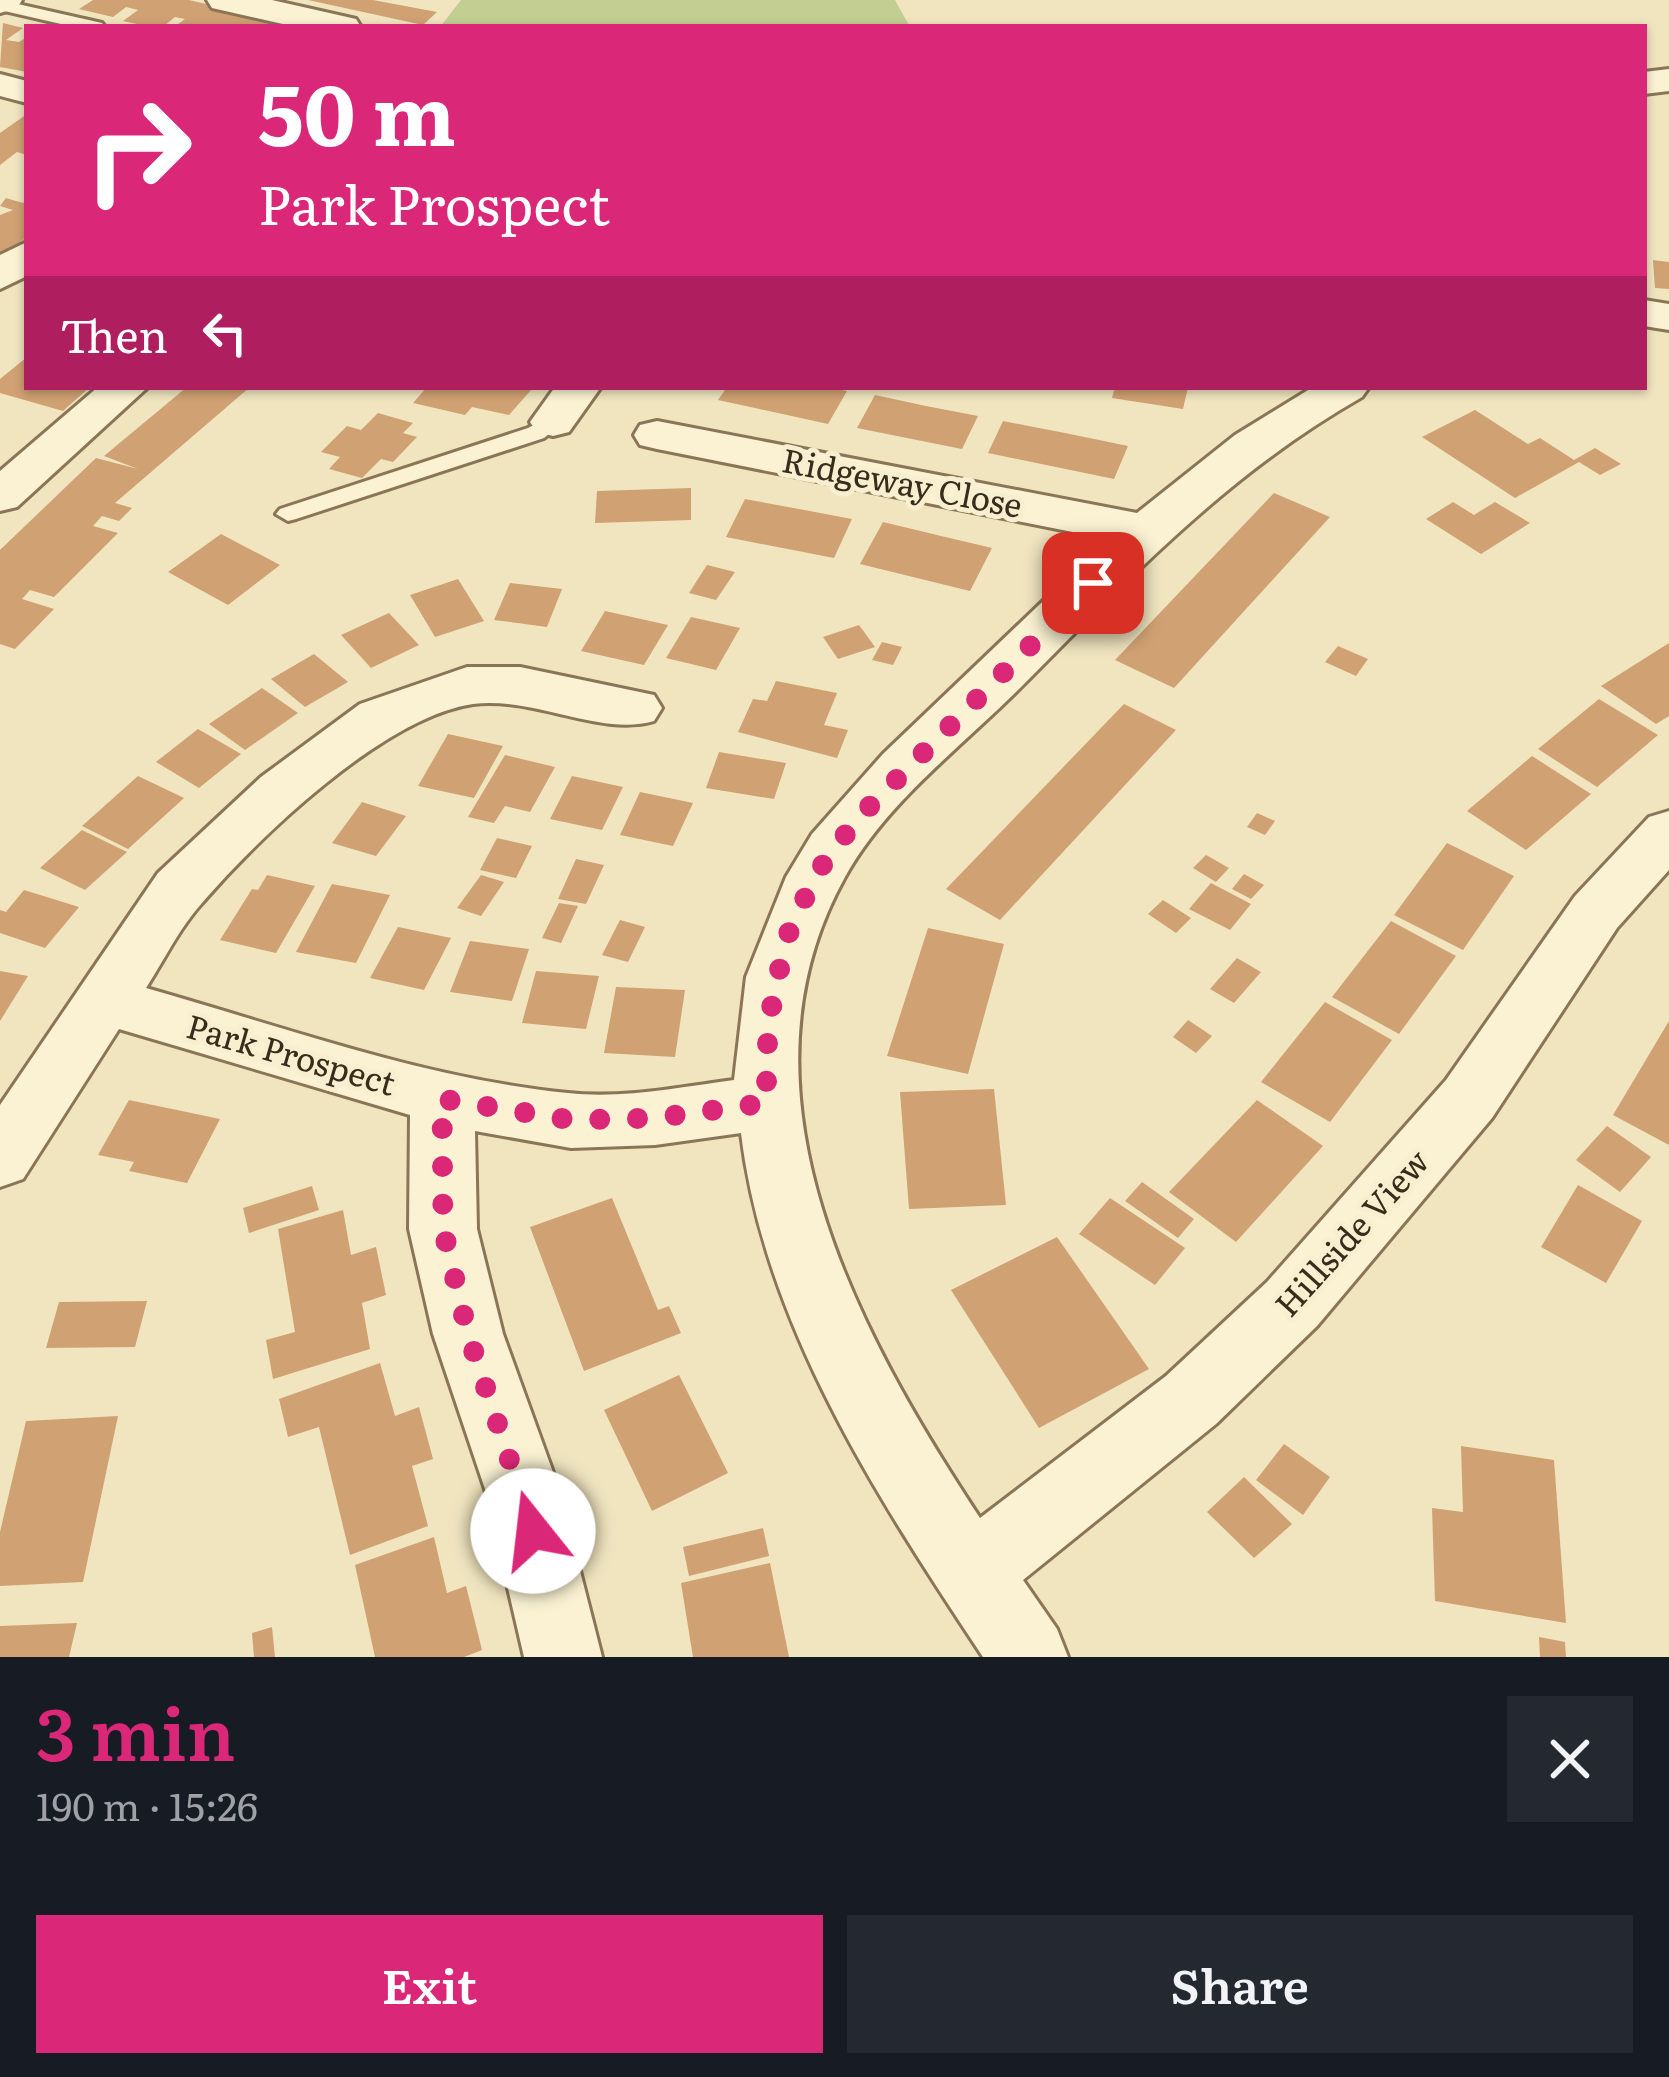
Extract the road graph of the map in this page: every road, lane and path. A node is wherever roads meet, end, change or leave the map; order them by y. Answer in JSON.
{"nodes":[{"id":1,"x":225,"y":0,"type":"edge"},
{"id":2,"x":1,"y":3,"type":"edge"},
{"id":3,"x":84,"y":24,"type":"edge"},
{"id":4,"x":330,"y":24,"type":"edge"},
{"id":5,"x":24,"y":257,"type":"edge"},
{"id":6,"x":0,"y":276,"type":"edge"},
{"id":7,"x":122,"y":390,"type":"edge"},
{"id":8,"x":1340,"y":390,"type":"edge"},
{"id":9,"x":566,"y":404,"type":"edge"},
{"id":10,"x":657,"y":435,"type":"dead end"},
{"id":11,"x":0,"y":496,"type":"edge"},
{"id":12,"x":288,"y":514,"type":"dead end"},
{"id":13,"x":1147,"y":531,"type":"junction"},
{"id":14,"x":635,"y":708,"type":"dead end"},
{"id":15,"x":1669,"y":832,"type":"edge"},
{"id":16,"x":103,"y":1000,"type":"junction"},
{"id":17,"x":442,"y":1099,"type":"junction"},
{"id":18,"x":771,"y":1131,"type":"junction"},
{"id":19,"x":0,"y":1159,"type":"edge"},
{"id":20,"x":971,"y":1573,"type":"junction"},
{"id":21,"x":563,"y":1657,"type":"edge"},
{"id":22,"x":1029,"y":1657,"type":"edge"}],
"edges":[{"from":1,"to":4,"type":"street"},
{"from":2,"to":3,"type":"lane"},
{"from":5,"to":6,"type":"street"},
{"from":7,"to":11,"type":"street"},
{"from":8,"to":13,"type":"street"},
{"from":9,"to":12,"type":"lane"},
{"from":10,"to":13,"type":"street","name":"Ridgeway Close"},
{"from":13,"to":18,"type":"street"},
{"from":14,"to":16,"type":"street"},
{"from":15,"to":20,"type":"street","name":"Hillside View"},
{"from":16,"to":17,"type":"street","name":"Park Prospect"},
{"from":16,"to":19,"type":"street"},
{"from":17,"to":18,"type":"street","name":"Park Prospect"},
{"from":17,"to":21,"type":"street"},
{"from":18,"to":20,"type":"street"},
{"from":20,"to":22,"type":"street"}]}
